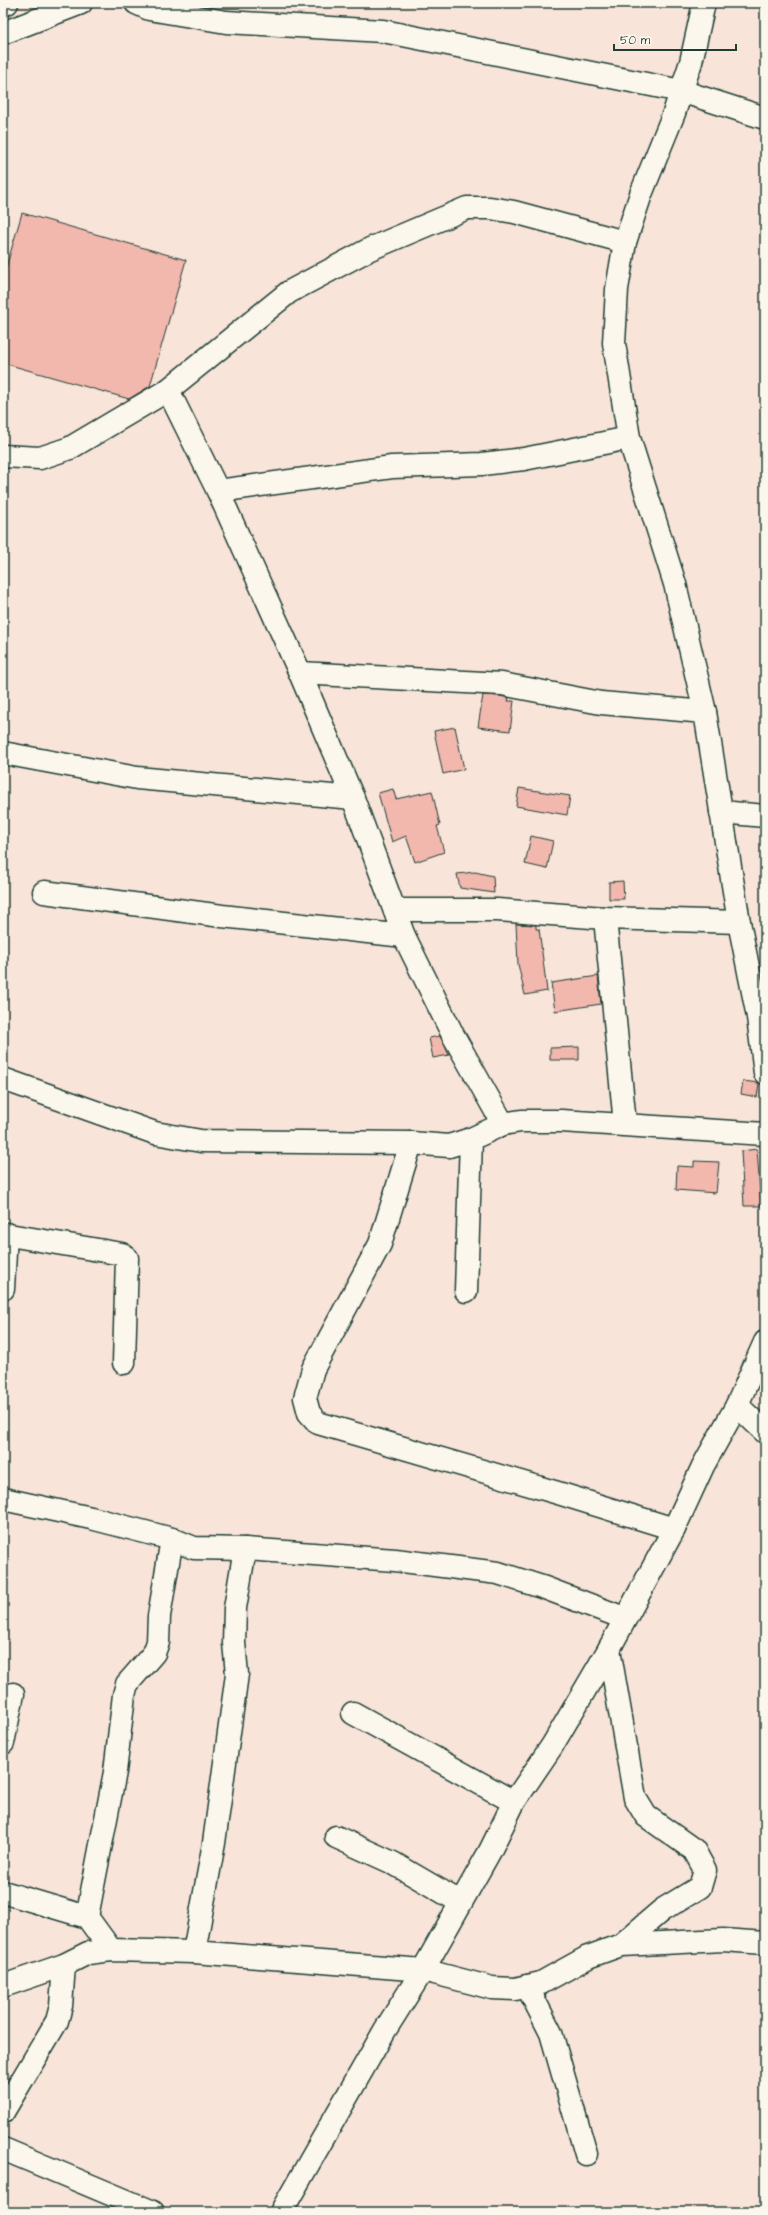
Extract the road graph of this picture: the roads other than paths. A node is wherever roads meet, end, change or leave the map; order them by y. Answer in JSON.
{"nodes":[{"id":1,"x":7,"y":3,"type":"edge"},
{"id":2,"x":81,"y":3,"type":"edge"},
{"id":3,"x":136,"y":3,"type":"edge"},
{"id":4,"x":704,"y":3,"type":"edge"},
{"id":5,"x":3,"y":5,"type":"edge"},
{"id":6,"x":3,"y":33,"type":"edge"},
{"id":7,"x":681,"y":91,"type":"junction"},
{"id":8,"x":765,"y":118,"type":"edge"},
{"id":9,"x":625,"y":242,"type":"junction"},
{"id":10,"x":168,"y":390,"type":"junction"},
{"id":11,"x":629,"y":438,"type":"junction"},
{"id":12,"x":3,"y":456,"type":"edge"},
{"id":13,"x":218,"y":491,"type":"junction"},
{"id":14,"x":300,"y":673,"type":"junction"},
{"id":15,"x":705,"y":712,"type":"junction"},
{"id":16,"x":3,"y":753,"type":"edge"},
{"id":17,"x":353,"y":798,"type":"junction"},
{"id":18,"x":721,"y":812,"type":"junction"},
{"id":19,"x":765,"y":816,"type":"edge"},
{"id":20,"x":44,"y":892,"type":"dead end"},
{"id":21,"x":395,"y":910,"type":"junction"},
{"id":22,"x":605,"y":918,"type":"junction"},
{"id":23,"x":739,"y":922,"type":"junction"},
{"id":24,"x":404,"y":936,"type":"junction"},
{"id":25,"x":765,"y":1073,"type":"edge"},
{"id":26,"x":3,"y":1079,"type":"edge"},
{"id":27,"x":503,"y":1124,"type":"junction"},
{"id":28,"x":625,"y":1124,"type":"junction"},
{"id":29,"x":765,"y":1134,"type":"edge"},
{"id":30,"x":471,"y":1139,"type":"junction"},
{"id":31,"x":411,"y":1143,"type":"junction"},
{"id":32,"x":4,"y":1234,"type":"edge"},
{"id":33,"x":3,"y":1289,"type":"edge"},
{"id":34,"x":466,"y":1291,"type":"dead end"},
{"id":35,"x":765,"y":1342,"type":"edge"},
{"id":36,"x":124,"y":1363,"type":"dead end"},
{"id":37,"x":737,"y":1405,"type":"junction"},
{"id":38,"x":765,"y":1432,"type":"edge"},
{"id":39,"x":3,"y":1499,"type":"edge"},
{"id":40,"x":674,"y":1529,"type":"junction"},
{"id":41,"x":172,"y":1539,"type":"junction"},
{"id":42,"x":245,"y":1549,"type":"junction"},
{"id":43,"x":624,"y":1618,"type":"junction"},
{"id":44,"x":609,"y":1649,"type":"junction"},
{"id":45,"x":14,"y":1694,"type":"dead end"},
{"id":46,"x":353,"y":1713,"type":"dead end"},
{"id":47,"x":3,"y":1743,"type":"edge"},
{"id":48,"x":514,"y":1802,"type":"junction"},
{"id":49,"x":336,"y":1836,"type":"dead end"},
{"id":50,"x":3,"y":1892,"type":"edge"},
{"id":51,"x":460,"y":1902,"type":"junction"},
{"id":52,"x":87,"y":1917,"type":"junction"},
{"id":53,"x":765,"y":1943,"type":"edge"},
{"id":54,"x":621,"y":1945,"type":"junction"},
{"id":55,"x":111,"y":1950,"type":"junction"},
{"id":56,"x":194,"y":1952,"type":"junction"},
{"id":57,"x":64,"y":1965,"type":"junction"},
{"id":58,"x":423,"y":1970,"type":"junction"},
{"id":59,"x":3,"y":1986,"type":"edge"},
{"id":60,"x":527,"y":1986,"type":"junction"},
{"id":61,"x":3,"y":2112,"type":"edge"},
{"id":62,"x":3,"y":2149,"type":"edge"},
{"id":63,"x":586,"y":2154,"type":"dead end"},
{"id":64,"x":153,"y":2212,"type":"edge"},
{"id":65,"x":281,"y":2212,"type":"edge"}],
"edges":[{"from":1,"to":5,"type":"street"},
{"from":2,"to":6,"type":"street"},
{"from":3,"to":7,"type":"street"},
{"from":4,"to":7,"type":"street"},
{"from":7,"to":8,"type":"street"},
{"from":7,"to":9,"type":"street"},
{"from":9,"to":10,"type":"street"},
{"from":9,"to":11,"type":"street"},
{"from":10,"to":12,"type":"street"},
{"from":10,"to":13,"type":"street"},
{"from":11,"to":13,"type":"street"},
{"from":11,"to":15,"type":"street"},
{"from":13,"to":14,"type":"street"},
{"from":14,"to":15,"type":"street"},
{"from":14,"to":17,"type":"street"},
{"from":15,"to":18,"type":"street"},
{"from":16,"to":17,"type":"street"},
{"from":17,"to":21,"type":"street"},
{"from":18,"to":19,"type":"street"},
{"from":18,"to":23,"type":"street"},
{"from":20,"to":24,"type":"street"},
{"from":21,"to":22,"type":"street"},
{"from":21,"to":24,"type":"street"},
{"from":22,"to":23,"type":"street"},
{"from":22,"to":28,"type":"street"},
{"from":23,"to":25,"type":"street"},
{"from":24,"to":27,"type":"street"},
{"from":26,"to":31,"type":"street"},
{"from":27,"to":28,"type":"street"},
{"from":27,"to":30,"type":"street"},
{"from":28,"to":29,"type":"street"},
{"from":30,"to":31,"type":"street"},
{"from":30,"to":34,"type":"street"},
{"from":31,"to":40,"type":"street"},
{"from":32,"to":33,"type":"street"},
{"from":32,"to":36,"type":"street"},
{"from":35,"to":37,"type":"street"},
{"from":37,"to":38,"type":"street"},
{"from":37,"to":40,"type":"street"},
{"from":39,"to":41,"type":"street"},
{"from":40,"to":43,"type":"street"},
{"from":41,"to":42,"type":"street"},
{"from":41,"to":52,"type":"street"},
{"from":42,"to":43,"type":"street"},
{"from":42,"to":56,"type":"street"},
{"from":43,"to":44,"type":"street"},
{"from":44,"to":48,"type":"street"},
{"from":44,"to":54,"type":"street"},
{"from":45,"to":47,"type":"street"},
{"from":46,"to":48,"type":"street"},
{"from":48,"to":51,"type":"street"},
{"from":49,"to":51,"type":"street"},
{"from":50,"to":52,"type":"street"},
{"from":51,"to":58,"type":"street"},
{"from":52,"to":55,"type":"street"},
{"from":53,"to":54,"type":"street"},
{"from":54,"to":60,"type":"street"},
{"from":55,"to":56,"type":"street"},
{"from":55,"to":57,"type":"street"},
{"from":56,"to":58,"type":"street"},
{"from":57,"to":59,"type":"street"},
{"from":57,"to":61,"type":"street"},
{"from":58,"to":60,"type":"street"},
{"from":58,"to":65,"type":"street"},
{"from":60,"to":63,"type":"street"},
{"from":62,"to":64,"type":"street"}]}
